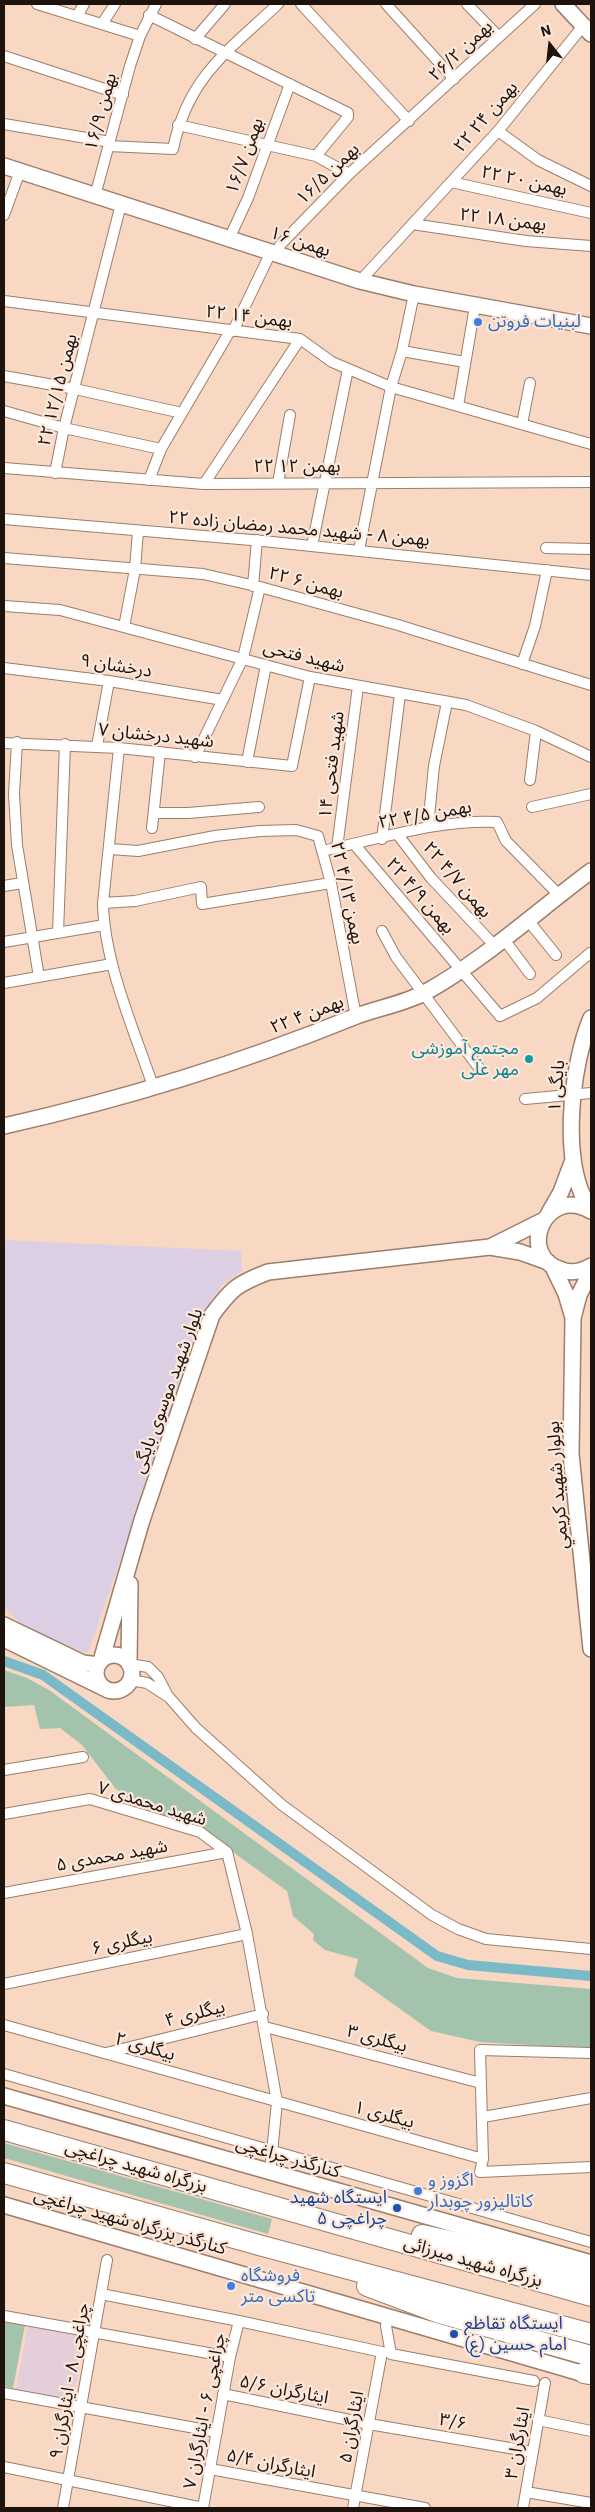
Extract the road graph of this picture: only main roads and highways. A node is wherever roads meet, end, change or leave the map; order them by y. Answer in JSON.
{"nodes":[{"id":1,"x":4,"y":2121,"type":"edge"},
{"id":2,"x":4,"y":2130,"type":"edge"},
{"id":3,"x":90,"y":2154,"type":"junction"},
{"id":4,"x":4,"y":2173,"type":"edge"},
{"id":5,"x":4,"y":2180,"type":"edge"},
{"id":6,"x":88,"y":2197,"type":"junction"},
{"id":7,"x":268,"y":2204,"type":"junction"},
{"id":8,"x":255,"y":2244,"type":"junction"},
{"id":9,"x":591,"y":2279,"type":"edge"},
{"id":10,"x":591,"y":2296,"type":"edge"},
{"id":11,"x":591,"y":2334,"type":"edge"},
{"id":12,"x":589,"y":2370,"type":"edge"}],
"edges":[{"from":1,"to":3,"type":"highway"},
{"from":2,"to":3,"type":"highway","name":"بزرگراه شهید چراغچی"},
{"from":3,"to":7,"type":"highway","name":"بزرگراه شهید چراغچی"},
{"from":4,"to":6,"type":"highway"},
{"from":5,"to":6,"type":"highway"},
{"from":6,"to":8,"type":"highway"},
{"from":7,"to":9,"type":"highway"},
{"from":7,"to":10,"type":"highway","name":"بزرگراه شهید میرزائی"},
{"from":8,"to":11,"type":"highway"},
{"from":8,"to":12,"type":"highway"}]}
